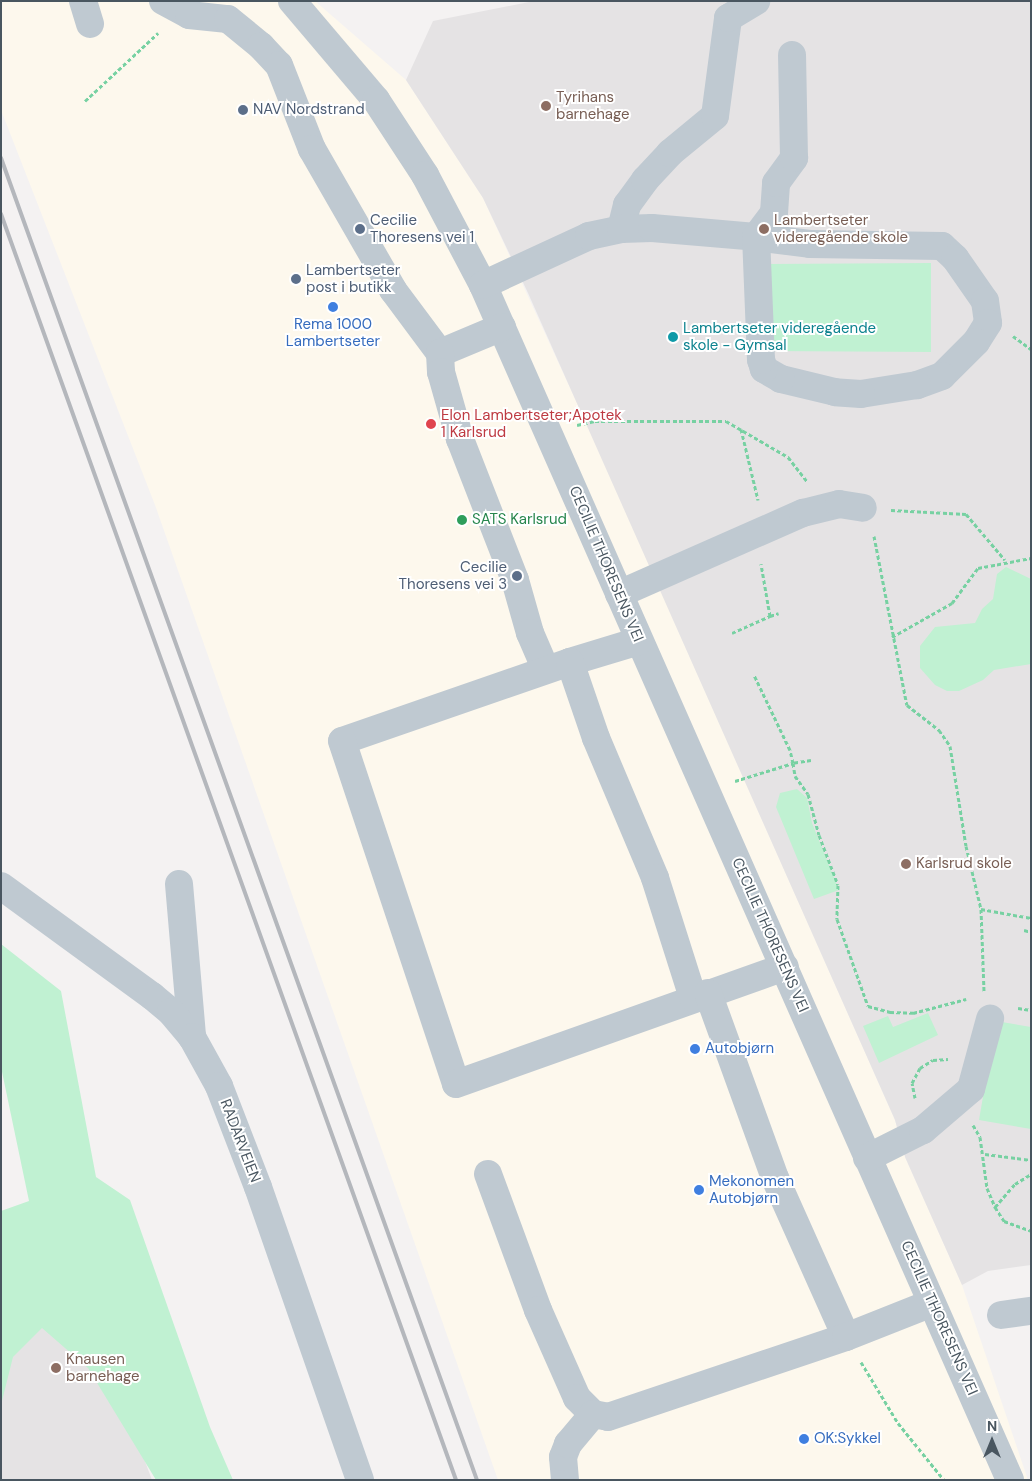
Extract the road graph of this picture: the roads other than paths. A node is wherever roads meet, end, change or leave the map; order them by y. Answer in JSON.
{"nodes":[{"id":1,"x":292,"y":1,"type":"edge"},
{"id":2,"x":756,"y":1,"type":"edge"},
{"id":3,"x":165,"y":3,"type":"edge"},
{"id":4,"x":792,"y":55,"type":"dead end"},
{"id":5,"x":621,"y":229,"type":"junction"},
{"id":6,"x":756,"y":237,"type":"junction"},
{"id":7,"x":483,"y":285,"type":"junction"},
{"id":8,"x":502,"y":327,"type":"junction"},
{"id":9,"x":440,"y":353,"type":"junction"},
{"id":10,"x":863,"y":508,"type":"road end"},
{"id":11,"x":619,"y":594,"type":"junction"},
{"id":12,"x":639,"y":641,"type":"junction"},
{"id":13,"x":558,"y":666,"type":"junction"},
{"id":14,"x":179,"y":884,"type":"dead end"},
{"id":15,"x":1,"y":886,"type":"edge"},
{"id":16,"x":785,"y":967,"type":"junction"},
{"id":17,"x":701,"y":996,"type":"junction"},
{"id":18,"x":987,"y":1007,"type":"road end"},
{"id":19,"x":192,"y":1037,"type":"junction"},
{"id":20,"x":867,"y":1158,"type":"junction"},
{"id":21,"x":488,"y":1174,"type":"dead end"},
{"id":22,"x":932,"y":1303,"type":"junction"},
{"id":23,"x":1031,"y":1311,"type":"edge"},
{"id":24,"x":1001,"y":1315,"type":"dead end"},
{"id":25,"x":846,"y":1337,"type":"junction"},
{"id":26,"x":593,"y":1414,"type":"junction"},
{"id":27,"x":360,"y":1480,"type":"edge"},
{"id":28,"x":565,"y":1480,"type":"edge"},
{"id":29,"x":1010,"y":1480,"type":"edge"}],
"edges":[{"from":1,"to":7,"type":"street","name":"CECILIE THORESENS VEI"},
{"from":2,"to":5,"type":"street"},
{"from":3,"to":9,"type":"street"},
{"from":4,"to":6,"type":"street"},
{"from":5,"to":6,"type":"street"},
{"from":5,"to":7,"type":"street"},
{"from":6,"to":6,"type":"street"},
{"from":7,"to":8,"type":"street","name":"CECILIE THORESENS VEI"},
{"from":8,"to":9,"type":"street"},
{"from":8,"to":11,"type":"street","name":"CECILIE THORESENS VEI"},
{"from":9,"to":13,"type":"street"},
{"from":10,"to":11,"type":"street"},
{"from":11,"to":12,"type":"street","name":"CECILIE THORESENS VEI"},
{"from":12,"to":13,"type":"street"},
{"from":12,"to":16,"type":"street","name":"CECILIE THORESENS VEI"},
{"from":13,"to":17,"type":"street"},
{"from":13,"to":17,"type":"street"},
{"from":14,"to":19,"type":"street"},
{"from":15,"to":19,"type":"street","name":"RADARVEIEN"},
{"from":16,"to":17,"type":"street"},
{"from":16,"to":20,"type":"street","name":"CECILIE THORESENS VEI"},
{"from":17,"to":25,"type":"street"},
{"from":18,"to":20,"type":"street"},
{"from":19,"to":27,"type":"street","name":"RADARVEIEN"},
{"from":20,"to":22,"type":"street","name":"CECILIE THORESENS VEI"},
{"from":21,"to":26,"type":"street"},
{"from":22,"to":25,"type":"street"},
{"from":22,"to":29,"type":"street","name":"CECILIE THORESENS VEI"},
{"from":23,"to":24,"type":"street"},
{"from":25,"to":26,"type":"street"},
{"from":26,"to":28,"type":"street"}]}
